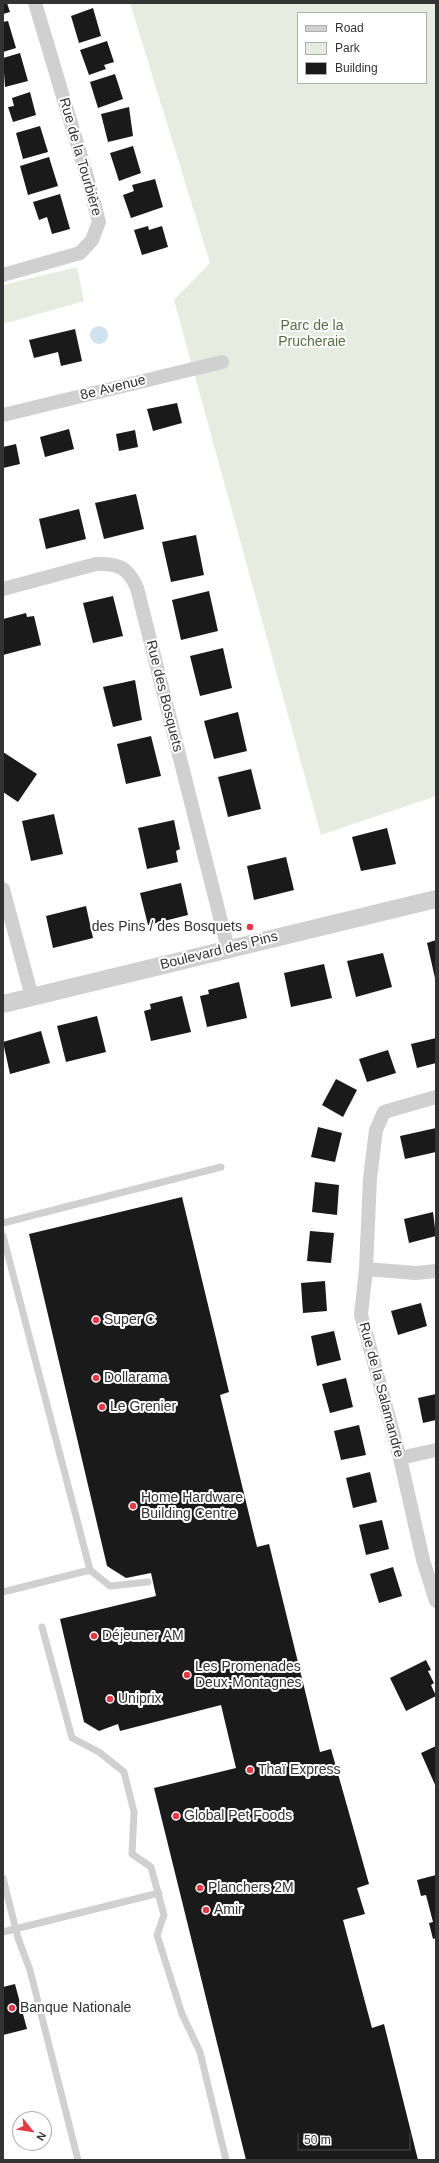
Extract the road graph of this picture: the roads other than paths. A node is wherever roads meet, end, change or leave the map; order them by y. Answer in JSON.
{"nodes":[{"id":1,"x":35,"y":3,"type":"edge"},
{"id":2,"x":3,"y":275,"type":"edge"},
{"id":3,"x":222,"y":362,"type":"dead end"},
{"id":4,"x":3,"y":415,"type":"edge"},
{"id":5,"x":3,"y":589,"type":"edge"},
{"id":6,"x":3,"y":889,"type":"edge"},
{"id":7,"x":436,"y":899,"type":"edge"},
{"id":8,"x":228,"y":949,"type":"junction"},
{"id":9,"x":32,"y":997,"type":"junction"},
{"id":10,"x":3,"y":1004,"type":"edge"},
{"id":11,"x":436,"y":1097,"type":"edge"},
{"id":12,"x":221,"y":1167,"type":"dead end"},
{"id":13,"x":3,"y":1223,"type":"edge"},
{"id":14,"x":3,"y":1236,"type":"edge"},
{"id":15,"x":366,"y":1269,"type":"junction"},
{"id":16,"x":436,"y":1271,"type":"edge"},
{"id":17,"x":436,"y":1450,"type":"edge"},
{"id":18,"x":400,"y":1458,"type":"junction"},
{"id":19,"x":90,"y":1570,"type":"junction"},
{"id":20,"x":148,"y":1582,"type":"dead end"},
{"id":21,"x":3,"y":1592,"type":"edge"},
{"id":22,"x":436,"y":1601,"type":"edge"},
{"id":23,"x":42,"y":1627,"type":"dead end"},
{"id":24,"x":3,"y":1878,"type":"edge"},
{"id":25,"x":159,"y":1893,"type":"junction"},
{"id":26,"x":16,"y":1928,"type":"junction"},
{"id":27,"x":3,"y":1932,"type":"edge"},
{"id":28,"x":78,"y":2160,"type":"edge"},
{"id":29,"x":226,"y":2160,"type":"edge"}],
"edges":[{"from":1,"to":2,"type":"street","name":"Rue de la Tourbière"},
{"from":3,"to":4,"type":"street","name":"8e Avenue"},
{"from":5,"to":8,"type":"street","name":"Rue des Bosquets"},
{"from":6,"to":9,"type":"street"},
{"from":7,"to":8,"type":"street","name":"Boulevard des Pins"},
{"from":8,"to":9,"type":"street","name":"Boulevard des Pins"},
{"from":9,"to":10,"type":"street","name":"Boulevard des Pins"},
{"from":11,"to":15,"type":"street","name":"Rue de la Salamandre"},
{"from":12,"to":13,"type":"lane"},
{"from":14,"to":19,"type":"lane"},
{"from":15,"to":16,"type":"street"},
{"from":15,"to":18,"type":"street","name":"Rue de la Salamandre"},
{"from":17,"to":18,"type":"street"},
{"from":18,"to":22,"type":"street","name":"Rue de la Salamandre"},
{"from":19,"to":20,"type":"lane"},
{"from":19,"to":21,"type":"lane"},
{"from":23,"to":25,"type":"lane"},
{"from":24,"to":26,"type":"lane"},
{"from":25,"to":26,"type":"lane"},
{"from":25,"to":29,"type":"lane"},
{"from":26,"to":27,"type":"lane"},
{"from":26,"to":28,"type":"lane"}]}
